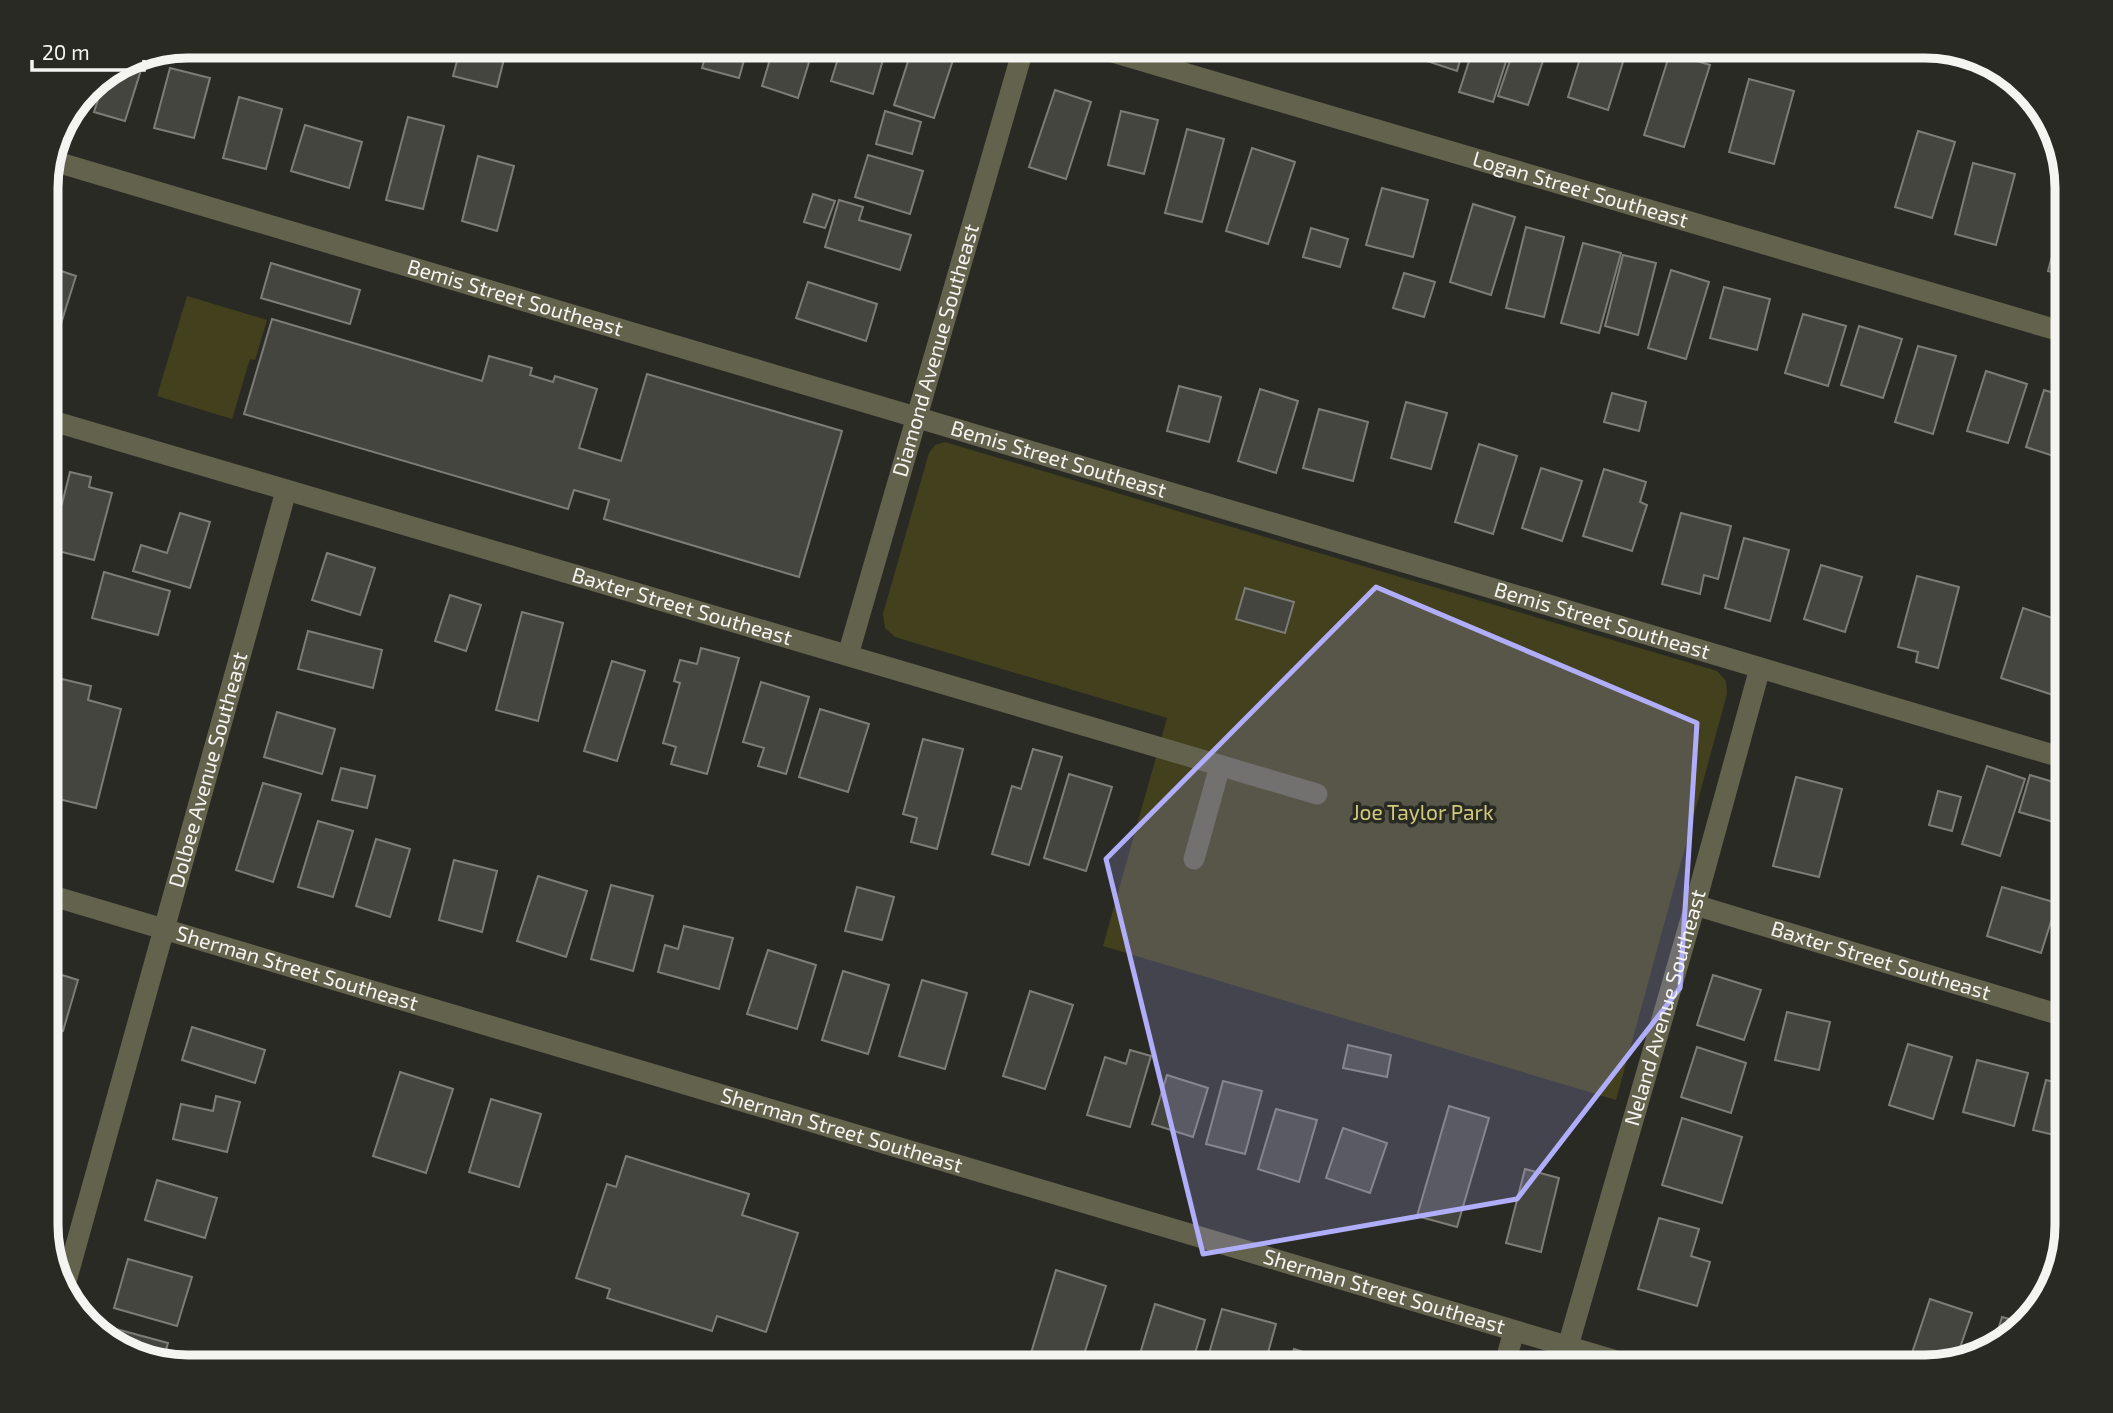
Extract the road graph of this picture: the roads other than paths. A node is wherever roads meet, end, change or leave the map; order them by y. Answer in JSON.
{"nodes":[{"id":1,"x":1021,"y":58,"type":"edge"},
{"id":2,"x":1134,"y":58,"type":"edge"},
{"id":3,"x":60,"y":163,"type":"edge"},
{"id":4,"x":2055,"y":329,"type":"edge"},
{"id":5,"x":916,"y":417,"type":"junction"},
{"id":6,"x":58,"y":423,"type":"edge"},
{"id":7,"x":286,"y":491,"type":"junction"},
{"id":8,"x":848,"y":655,"type":"junction"},
{"id":9,"x":1760,"y":668,"type":"junction"},
{"id":10,"x":2055,"y":755,"type":"edge"},
{"id":11,"x":1220,"y":766,"type":"junction"},
{"id":12,"x":1317,"y":794,"type":"dead end"},
{"id":13,"x":1194,"y":859,"type":"dead end"},
{"id":14,"x":58,"y":898,"type":"edge"},
{"id":15,"x":1695,"y":905,"type":"junction"},
{"id":16,"x":163,"y":929,"type":"junction"},
{"id":17,"x":2055,"y":1013,"type":"edge"},
{"id":18,"x":68,"y":1275,"type":"edge"},
{"id":19,"x":1514,"y":1331,"type":"junction"},
{"id":20,"x":1568,"y":1346,"type":"junction"},
{"id":21,"x":1507,"y":1355,"type":"edge"},
{"id":22,"x":1598,"y":1355,"type":"edge"}],
"edges":[{"from":1,"to":5,"type":"street","name":"Diamond Avenue Southeast"},
{"from":2,"to":4,"type":"street","name":"Logan Street Southeast"},
{"from":3,"to":5,"type":"street","name":"Bemis Street Southeast"},
{"from":5,"to":8,"type":"street","name":"Diamond Avenue Southeast"},
{"from":5,"to":9,"type":"street","name":"Bemis Street Southeast"},
{"from":6,"to":7,"type":"street","name":"Baxter Street Southeast"},
{"from":7,"to":8,"type":"street","name":"Baxter Street Southeast"},
{"from":7,"to":16,"type":"street","name":"Dolbee Avenue Southeast"},
{"from":8,"to":11,"type":"street","name":"Baxter Street Southeast"},
{"from":9,"to":10,"type":"street","name":"Bemis Street Southeast"},
{"from":9,"to":15,"type":"street","name":"Neland Avenue Southeast"},
{"from":11,"to":12,"type":"street","name":"Baxter Street Southeast"},
{"from":11,"to":13,"type":"street"},
{"from":14,"to":16,"type":"street","name":"Sherman Street Southeast"},
{"from":15,"to":17,"type":"street","name":"Baxter Street Southeast"},
{"from":15,"to":20,"type":"street","name":"Neland Avenue Southeast"},
{"from":16,"to":18,"type":"street","name":"Dolbee Avenue Southeast"},
{"from":16,"to":19,"type":"street","name":"Sherman Street Southeast"},
{"from":19,"to":20,"type":"street","name":"Sherman Street Southeast"},
{"from":19,"to":21,"type":"street"},
{"from":20,"to":22,"type":"street","name":"Sherman Street Southeast"}]}
